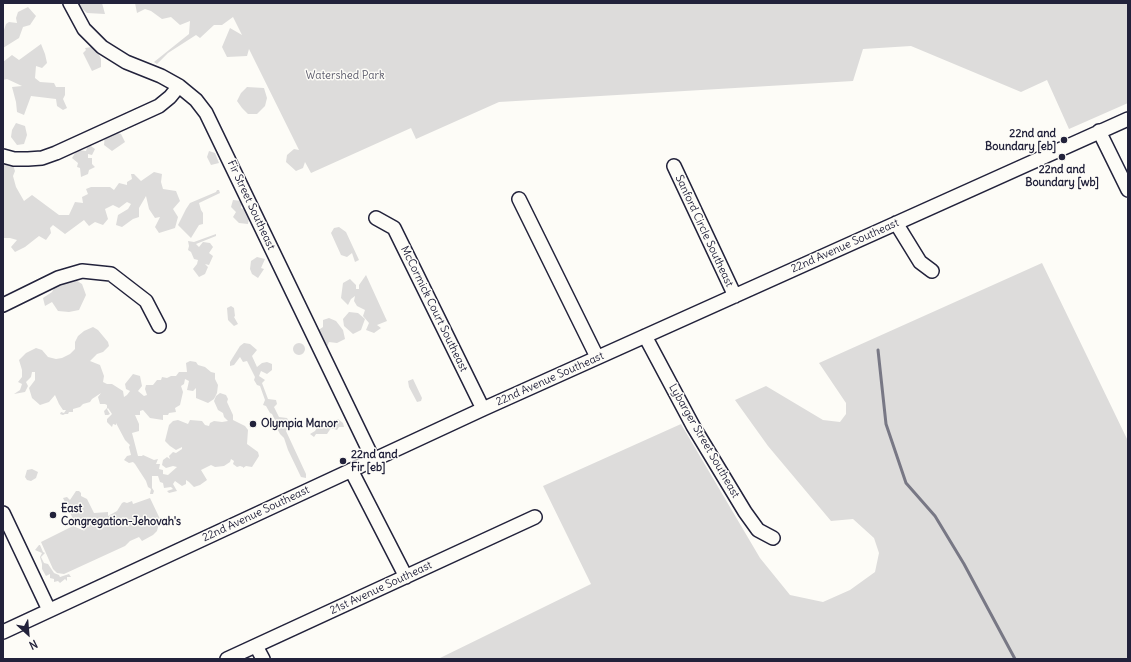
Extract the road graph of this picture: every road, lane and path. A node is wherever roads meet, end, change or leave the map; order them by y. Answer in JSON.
{"nodes":[{"id":1,"x":70,"y":3,"type":"edge"},
{"id":2,"x":179,"y":86,"type":"junction"},
{"id":3,"x":1128,"y":119,"type":"edge"},
{"id":4,"x":1100,"y":131,"type":"junction"},
{"id":5,"x":3,"y":156,"type":"edge"},
{"id":6,"x":674,"y":166,"type":"dead end"},
{"id":7,"x":1128,"y":190,"type":"edge"},
{"id":8,"x":520,"y":199,"type":"dead end"},
{"id":9,"x":376,"y":218,"type":"dead end"},
{"id":10,"x":896,"y":223,"type":"junction"},
{"id":11,"x":932,"y":271,"type":"dead end"},
{"id":12,"x":735,"y":296,"type":"junction"},
{"id":13,"x":3,"y":305,"type":"edge"},
{"id":14,"x":159,"y":326,"type":"dead end"},
{"id":15,"x":645,"y":336,"type":"junction"},
{"id":16,"x":597,"y":357,"type":"junction"},
{"id":17,"x":483,"y":409,"type":"junction"},
{"id":18,"x":373,"y":459,"type":"junction"},
{"id":19,"x":351,"y":470,"type":"junction"},
{"id":20,"x":3,"y":513,"type":"edge"},
{"id":21,"x":535,"y":518,"type":"dead end"},
{"id":22,"x":772,"y":538,"type":"dead end"},
{"id":23,"x":406,"y":577,"type":"junction"},
{"id":24,"x":49,"y":610,"type":"junction"},
{"id":25,"x":3,"y":632,"type":"edge"},
{"id":26,"x":256,"y":646,"type":"junction"},
{"id":27,"x":227,"y":659,"type":"edge"},
{"id":28,"x":263,"y":659,"type":"edge"}],
"edges":[{"from":1,"to":2,"type":"street","name":"Fir Street Southeast"},
{"from":2,"to":5,"type":"street"},
{"from":2,"to":18,"type":"street","name":"Fir Street Southeast"},
{"from":3,"to":4,"type":"street","name":"22nd Avenue Southeast"},
{"from":4,"to":7,"type":"street"},
{"from":4,"to":10,"type":"street","name":"22nd Avenue Southeast"},
{"from":6,"to":12,"type":"street","name":"Sanford Circle Southeast"},
{"from":8,"to":16,"type":"street"},
{"from":9,"to":17,"type":"street","name":"McCormick Court Southeast"},
{"from":10,"to":11,"type":"street"},
{"from":10,"to":12,"type":"street","name":"22nd Avenue Southeast"},
{"from":12,"to":15,"type":"street","name":"22nd Avenue Southeast"},
{"from":13,"to":14,"type":"street"},
{"from":15,"to":16,"type":"street","name":"22nd Avenue Southeast"},
{"from":15,"to":22,"type":"street","name":"Lybarger Street Southeast"},
{"from":16,"to":17,"type":"street","name":"22nd Avenue Southeast"},
{"from":17,"to":18,"type":"street","name":"22nd Avenue Southeast"},
{"from":18,"to":19,"type":"street","name":"22nd Avenue Southeast"},
{"from":19,"to":23,"type":"street"},
{"from":19,"to":24,"type":"street","name":"22nd Avenue Southeast"},
{"from":20,"to":24,"type":"street"},
{"from":21,"to":23,"type":"street","name":"21st Avenue Southeast"},
{"from":23,"to":26,"type":"street","name":"21st Avenue Southeast"},
{"from":24,"to":25,"type":"street","name":"22nd Avenue Southeast"},
{"from":26,"to":27,"type":"street","name":"21st Avenue Southeast"},
{"from":26,"to":28,"type":"street"}]}
